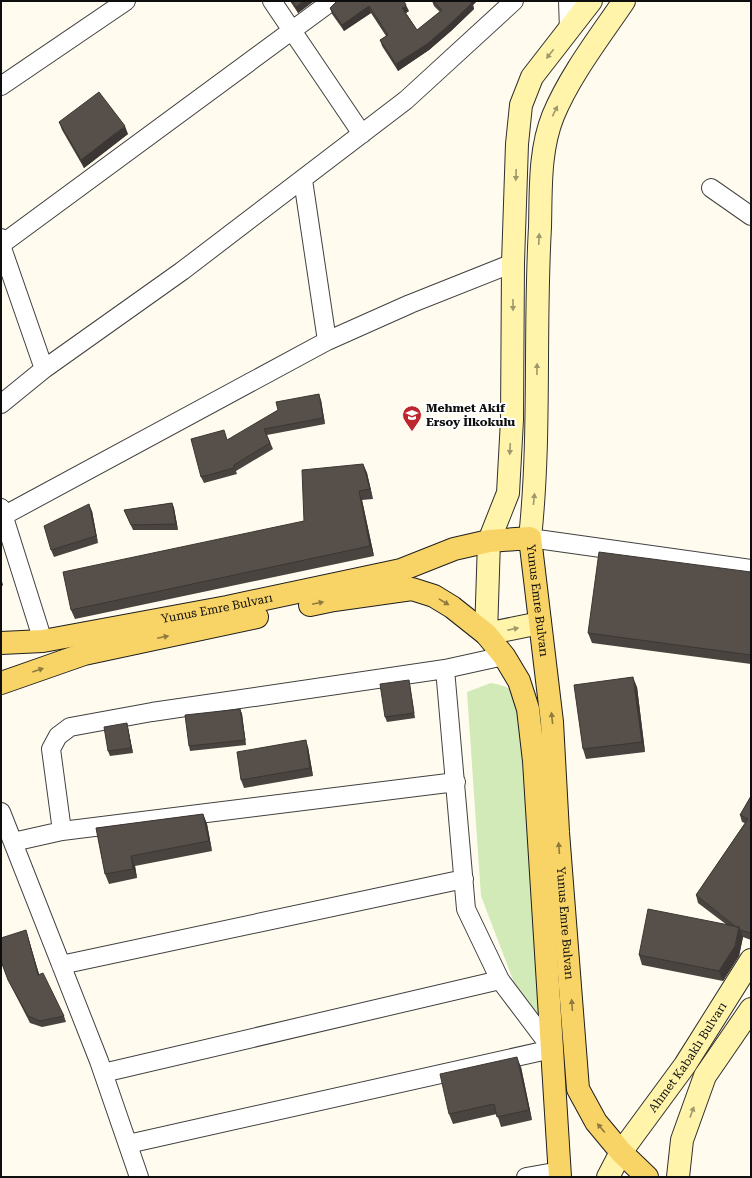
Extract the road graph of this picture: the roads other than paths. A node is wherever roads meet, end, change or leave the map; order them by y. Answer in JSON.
{"nodes":[{"id":1,"x":126,"y":1,"type":"edge"},
{"id":2,"x":272,"y":1,"type":"edge"},
{"id":3,"x":332,"y":1,"type":"edge"},
{"id":4,"x":514,"y":1,"type":"edge"},
{"id":5,"x":568,"y":1,"type":"edge"},
{"id":6,"x":591,"y":1,"type":"edge"},
{"id":7,"x":624,"y":1,"type":"edge"},
{"id":8,"x":569,"y":30,"type":"junction"},
{"id":9,"x":291,"y":31,"type":"junction"},
{"id":10,"x":1,"y":86,"type":"edge"},
{"id":11,"x":362,"y":134,"type":"junction"},
{"id":12,"x":303,"y":180,"type":"junction"},
{"id":13,"x":711,"y":188,"type":"dead end"},
{"id":14,"x":751,"y":216,"type":"edge"},
{"id":15,"x":2,"y":246,"type":"edge"},
{"id":16,"x":513,"y":263,"type":"junction"},
{"id":17,"x":327,"y":341,"type":"junction"},
{"id":18,"x":44,"y":369,"type":"junction"},
{"id":19,"x":1,"y":404,"type":"edge"},
{"id":20,"x":2,"y":512,"type":"edge"},
{"id":21,"x":530,"y":538,"type":"junction"},
{"id":22,"x":489,"y":541,"type":"junction"},
{"id":23,"x":751,"y":569,"type":"edge"},
{"id":24,"x":540,"y":623,"type":"junction"},
{"id":25,"x":486,"y":634,"type":"junction"},
{"id":26,"x":43,"y":641,"type":"junction"},
{"id":27,"x":1,"y":643,"type":"edge"},
{"id":28,"x":504,"y":656,"type":"junction"},
{"id":29,"x":445,"y":669,"type":"junction"},
{"id":30,"x":1,"y":683,"type":"edge"},
{"id":31,"x":456,"y":782,"type":"junction"},
{"id":32,"x":1,"y":812,"type":"edge"},
{"id":33,"x":62,"y":831,"type":"junction"},
{"id":34,"x":13,"y":842,"type":"junction"},
{"id":35,"x":464,"y":879,"type":"junction"},
{"id":36,"x":751,"y":960,"type":"edge"},
{"id":37,"x":61,"y":965,"type":"junction"},
{"id":38,"x":500,"y":980,"type":"junction"},
{"id":39,"x":751,"y":1009,"type":"edge"},
{"id":40,"x":552,"y":1049,"type":"junction"},
{"id":41,"x":103,"y":1073,"type":"junction"},
{"id":42,"x":682,"y":1140,"type":"junction"},
{"id":43,"x":128,"y":1144,"type":"junction"},
{"id":44,"x":621,"y":1152,"type":"junction"},
{"id":45,"x":560,"y":1174,"type":"edge"},
{"id":46,"x":139,"y":1177,"type":"edge"},
{"id":47,"x":526,"y":1177,"type":"edge"},
{"id":48,"x":608,"y":1177,"type":"edge"},
{"id":49,"x":648,"y":1177,"type":"edge"},
{"id":50,"x":678,"y":1177,"type":"edge"},
{"id":51,"x":686,"y":1177,"type":"edge"}],
"edges":[{"from":1,"to":10,"type":"street"},
{"from":2,"to":9,"type":"street"},
{"from":3,"to":9,"type":"street"},
{"from":4,"to":11,"type":"street"},
{"from":5,"to":8,"type":"street"},
{"from":6,"to":8,"type":"street"},
{"from":21,"to":7,"type":"street","one_way":true},
{"from":8,"to":16,"type":"street","one_way":true},
{"from":9,"to":11,"type":"street"},
{"from":9,"to":15,"type":"street"},
{"from":11,"to":12,"type":"street"},
{"from":12,"to":17,"type":"street"},
{"from":12,"to":18,"type":"street"},
{"from":13,"to":14,"type":"street"},
{"from":15,"to":18,"type":"street"},
{"from":16,"to":17,"type":"street"},
{"from":16,"to":22,"type":"street","one_way":true},
{"from":17,"to":20,"type":"street"},
{"from":18,"to":19,"type":"street"},
{"from":20,"to":26,"type":"street"},
{"from":21,"to":22,"type":"main road","name":"Yunus Emre Bulvarı"},
{"from":21,"to":23,"type":"street"},
{"from":21,"to":24,"type":"main road","name":"Yunus Emre Bulvarı"},
{"from":22,"to":25,"type":"street"},
{"from":22,"to":26,"type":"main road","name":"Yunus Emre Bulvarı"},
{"from":25,"to":24,"type":"street","one_way":true},
{"from":44,"to":24,"type":"main road","name":"Yunus Emre Bulvarı","one_way":true},
{"from":25,"to":28,"type":"main road","name":"Yunus Emre Bulvarı"},
{"from":30,"to":25,"type":"main road","name":"Yunus Emre Bulvarı","one_way":true},
{"from":26,"to":27,"type":"main road","name":"Yunus Emre Bulvarı"},
{"from":28,"to":29,"type":"street"},
{"from":28,"to":40,"type":"main road","name":"Yunus Emre Bulvarı"},
{"from":29,"to":31,"type":"street"},
{"from":29,"to":33,"type":"street"},
{"from":31,"to":33,"type":"street"},
{"from":31,"to":35,"type":"street"},
{"from":32,"to":34,"type":"street"},
{"from":33,"to":34,"type":"street"},
{"from":34,"to":37,"type":"street"},
{"from":35,"to":37,"type":"street"},
{"from":35,"to":38,"type":"street"},
{"from":36,"to":44,"type":"street","name":"Ahmet Kabaklı Bulvarı"},
{"from":37,"to":41,"type":"street"},
{"from":38,"to":40,"type":"street"},
{"from":38,"to":41,"type":"street"},
{"from":42,"to":39,"type":"street","one_way":true},
{"from":40,"to":43,"type":"street"},
{"from":40,"to":45,"type":"main road","name":"Yunus Emre Bulvarı"},
{"from":41,"to":43,"type":"street"},
{"from":42,"to":50,"type":"street"},
{"from":42,"to":51,"type":"street"},
{"from":43,"to":46,"type":"street"},
{"from":44,"to":48,"type":"street","name":"Ahmet Kabaklı Bulvarı"},
{"from":44,"to":49,"type":"main road","name":"Yunus Emre Bulvarı"},
{"from":45,"to":47,"type":"street"}]}
